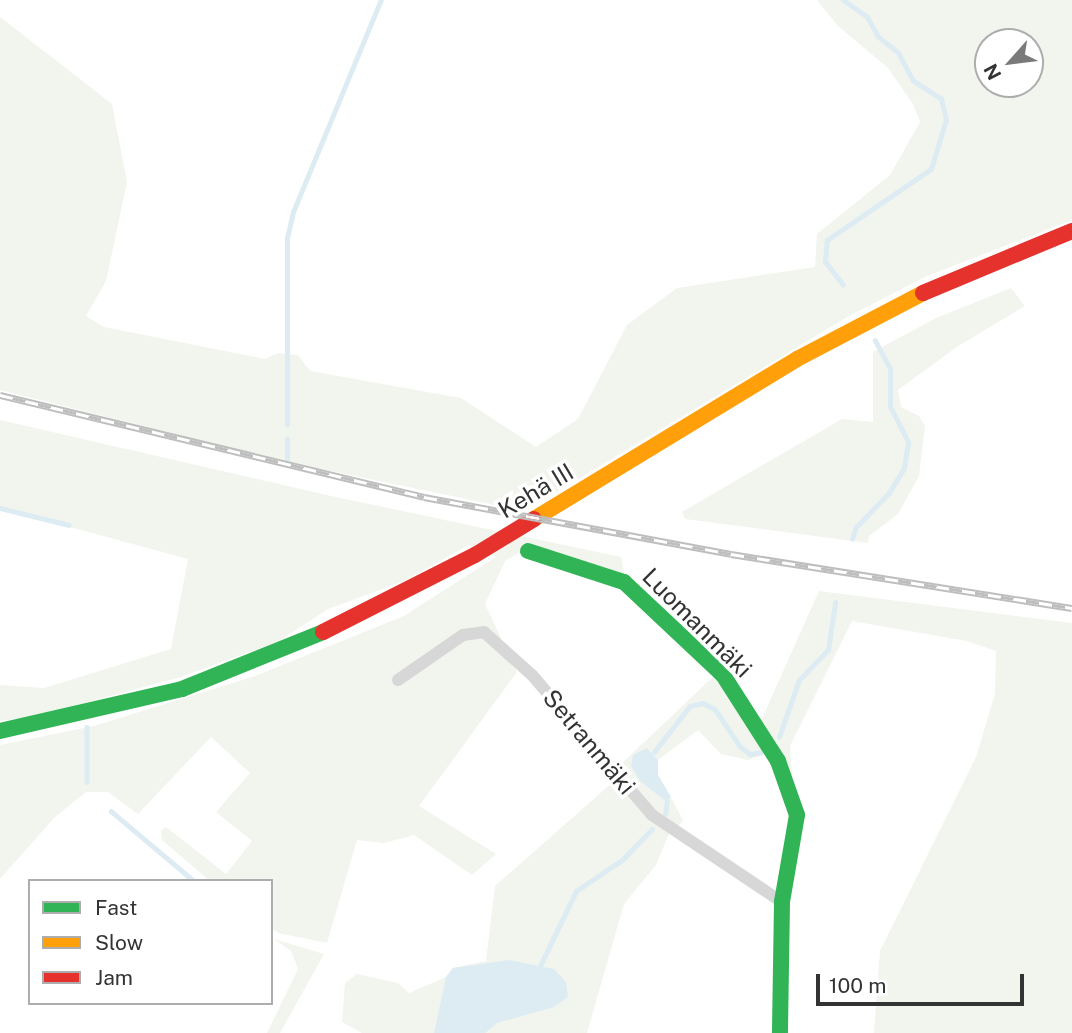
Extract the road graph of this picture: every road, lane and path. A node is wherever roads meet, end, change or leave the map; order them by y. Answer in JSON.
{"nodes":[{"id":1,"x":1072,"y":231,"type":"edge"},
{"id":2,"x":528,"y":551,"type":"dead end"},
{"id":3,"x":398,"y":680,"type":"dead end"},
{"id":4,"x":0,"y":732,"type":"edge"},
{"id":5,"x":782,"y":902,"type":"junction"},
{"id":6,"x":780,"y":1033,"type":"edge"}],
"edges":[{"from":1,"to":4,"type":"main road","name":"Kehä III"},
{"from":2,"to":5,"type":"main road","name":"Luomanmäki"},
{"from":3,"to":5,"type":"street","name":"Setranmäki"},
{"from":5,"to":6,"type":"main road","name":"Luomanmäki"}]}
